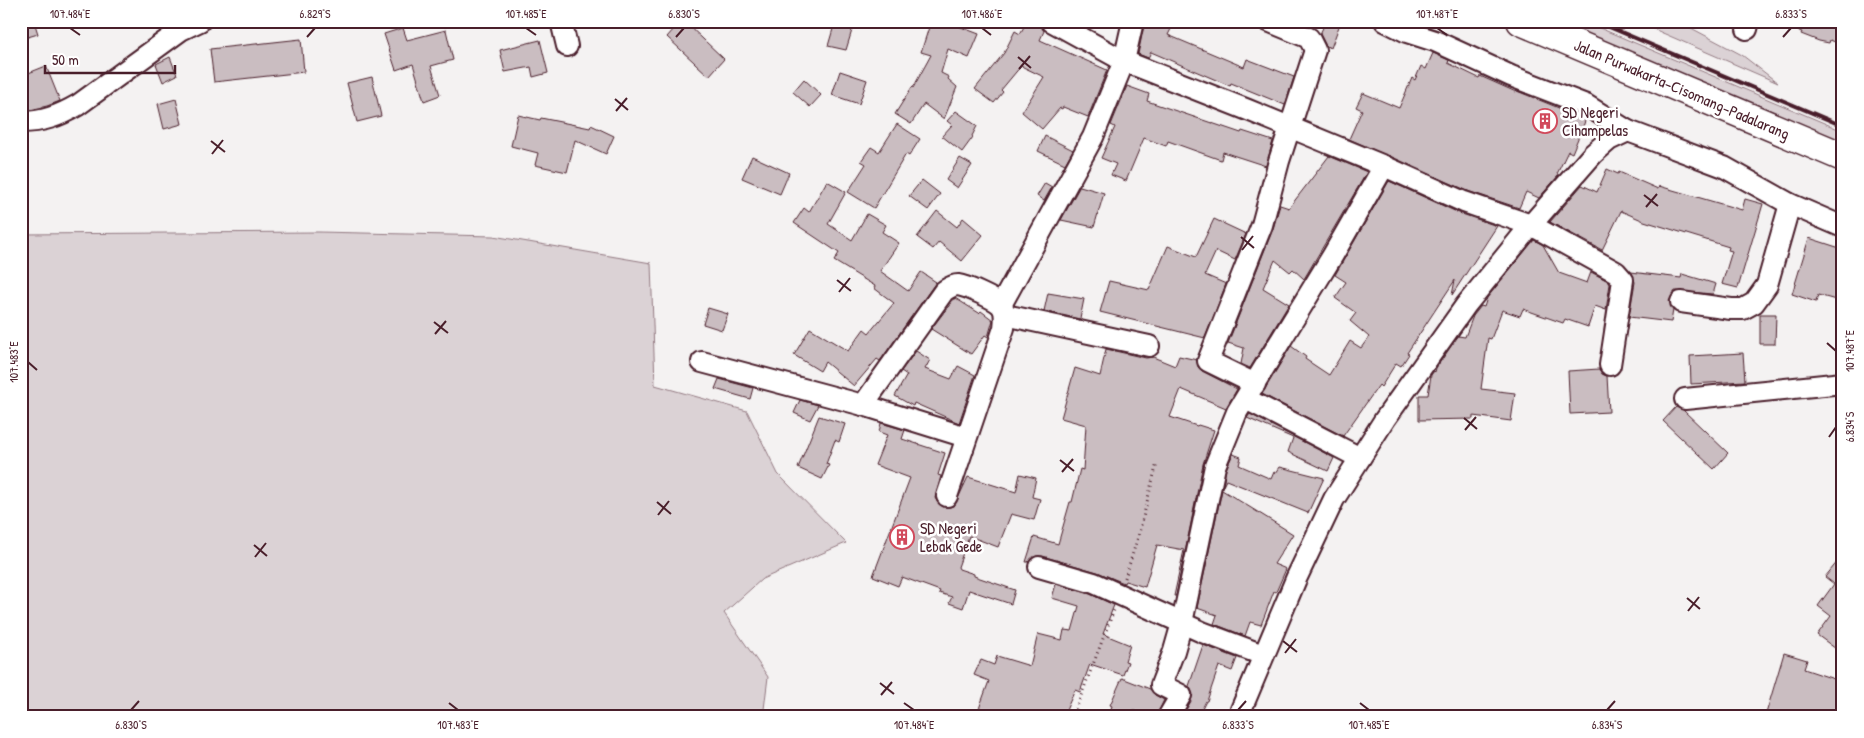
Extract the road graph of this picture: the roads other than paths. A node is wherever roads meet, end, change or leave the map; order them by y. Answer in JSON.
{"nodes":[{"id":1,"x":200,"y":21,"type":"edge"},
{"id":2,"x":561,"y":21,"type":"edge"},
{"id":3,"x":1051,"y":21,"type":"edge"},
{"id":4,"x":1133,"y":21,"type":"edge"},
{"id":5,"x":1268,"y":21,"type":"edge"},
{"id":6,"x":1385,"y":21,"type":"edge"},
{"id":7,"x":1521,"y":21,"type":"edge"},
{"id":8,"x":567,"y":46,"type":"dead end"},
{"id":9,"x":1124,"y":61,"type":"junction"},
{"id":10,"x":21,"y":122,"type":"edge"},
{"id":11,"x":1291,"y":128,"type":"junction"},
{"id":12,"x":1628,"y":131,"type":"junction"},
{"id":13,"x":1843,"y":157,"type":"edge"},
{"id":14,"x":1384,"y":166,"type":"junction"},
{"id":15,"x":1790,"y":204,"type":"junction"},
{"id":16,"x":1531,"y":225,"type":"junction"},
{"id":17,"x":1843,"y":228,"type":"edge"},
{"id":18,"x":1681,"y":302,"type":"dead end"},
{"id":19,"x":1003,"y":310,"type":"junction"},
{"id":20,"x":1149,"y":346,"type":"dead end"},
{"id":21,"x":702,"y":362,"type":"dead end"},
{"id":22,"x":1610,"y":365,"type":"dead end"},
{"id":23,"x":1843,"y":383,"type":"edge"},
{"id":24,"x":1250,"y":391,"type":"junction"},
{"id":25,"x":1685,"y":399,"type":"dead end"},
{"id":26,"x":863,"y":405,"type":"junction"},
{"id":27,"x":966,"y":436,"type":"junction"},
{"id":28,"x":1360,"y":458,"type":"junction"},
{"id":29,"x":947,"y":496,"type":"dead end"},
{"id":30,"x":1039,"y":567,"type":"dead end"},
{"id":31,"x":1182,"y":623,"type":"junction"},
{"id":32,"x":1263,"y":655,"type":"junction"},
{"id":33,"x":1168,"y":717,"type":"edge"},
{"id":34,"x":1238,"y":717,"type":"edge"}],
"edges":[{"from":1,"to":10,"type":"street"},
{"from":2,"to":8,"type":"street"},
{"from":3,"to":9,"type":"street"},
{"from":4,"to":9,"type":"street"},
{"from":5,"to":11,"type":"street"},
{"from":6,"to":12,"type":"street"},
{"from":7,"to":13,"type":"highway","name":"Jalan Purwakarta–Cisomang–Padalarang"},
{"from":9,"to":11,"type":"street"},
{"from":9,"to":19,"type":"street"},
{"from":11,"to":14,"type":"street"},
{"from":11,"to":24,"type":"street"},
{"from":12,"to":15,"type":"street"},
{"from":12,"to":16,"type":"street"},
{"from":14,"to":16,"type":"street"},
{"from":14,"to":24,"type":"street"},
{"from":15,"to":17,"type":"street"},
{"from":15,"to":18,"type":"street"},
{"from":16,"to":22,"type":"street"},
{"from":16,"to":28,"type":"street"},
{"from":19,"to":20,"type":"street"},
{"from":19,"to":26,"type":"street"},
{"from":19,"to":27,"type":"street"},
{"from":21,"to":26,"type":"street"},
{"from":23,"to":25,"type":"street"},
{"from":24,"to":28,"type":"street"},
{"from":24,"to":31,"type":"street"},
{"from":26,"to":27,"type":"street"},
{"from":27,"to":29,"type":"street"},
{"from":28,"to":32,"type":"street"},
{"from":30,"to":31,"type":"street"},
{"from":31,"to":32,"type":"street"},
{"from":31,"to":33,"type":"street"},
{"from":32,"to":34,"type":"street"}]}
